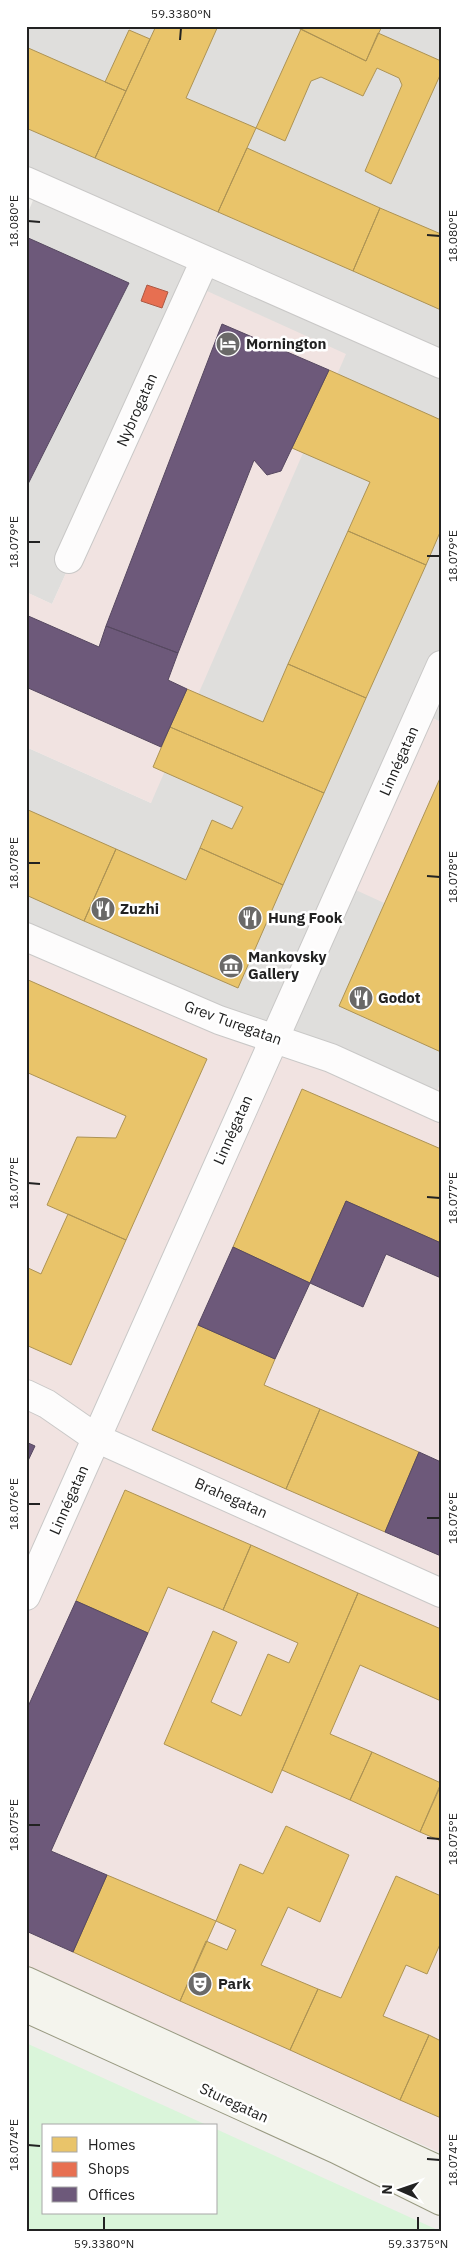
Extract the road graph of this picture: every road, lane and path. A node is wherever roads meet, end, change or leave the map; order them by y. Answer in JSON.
{"nodes":[{"id":1,"x":26,"y":181,"type":"edge"},
{"id":2,"x":205,"y":260,"type":"junction"},
{"id":3,"x":441,"y":364,"type":"edge"},
{"id":4,"x":69,"y":559,"type":"dead end"},
{"id":5,"x":441,"y":665,"type":"edge"},
{"id":6,"x":430,"y":721,"type":"edge"},
{"id":7,"x":26,"y":937,"type":"edge"},
{"id":8,"x":274,"y":1038,"type":"junction"},
{"id":9,"x":441,"y":1108,"type":"edge"},
{"id":10,"x":26,"y":1394,"type":"edge"},
{"id":11,"x":96,"y":1438,"type":"junction"},
{"id":12,"x":441,"y":1593,"type":"edge"},
{"id":13,"x":26,"y":1596,"type":"edge"},
{"id":14,"x":26,"y":1981,"type":"edge"},
{"id":15,"x":26,"y":2008,"type":"edge"},
{"id":16,"x":441,"y":2171,"type":"edge"},
{"id":17,"x":441,"y":2201,"type":"edge"}],
"edges":[{"from":1,"to":2,"type":"street"},
{"from":2,"to":3,"type":"street"},
{"from":2,"to":4,"type":"street","name":"Nybrogatan"},
{"from":5,"to":6,"type":"street","name":"Linnégatan"},
{"from":6,"to":8,"type":"street","name":"Linnégatan"},
{"from":7,"to":8,"type":"street","name":"Grev Turegatan"},
{"from":8,"to":9,"type":"street","name":"Grev Turegatan"},
{"from":8,"to":11,"type":"street","name":"Linnégatan"},
{"from":10,"to":11,"type":"street","name":"Brahegatan"},
{"from":11,"to":12,"type":"street","name":"Brahegatan"},
{"from":11,"to":13,"type":"street","name":"Linnégatan"},
{"from":14,"to":16,"type":"street","name":"Sturegatan"},
{"from":15,"to":17,"type":"street","name":"Sturegatan"}]}
